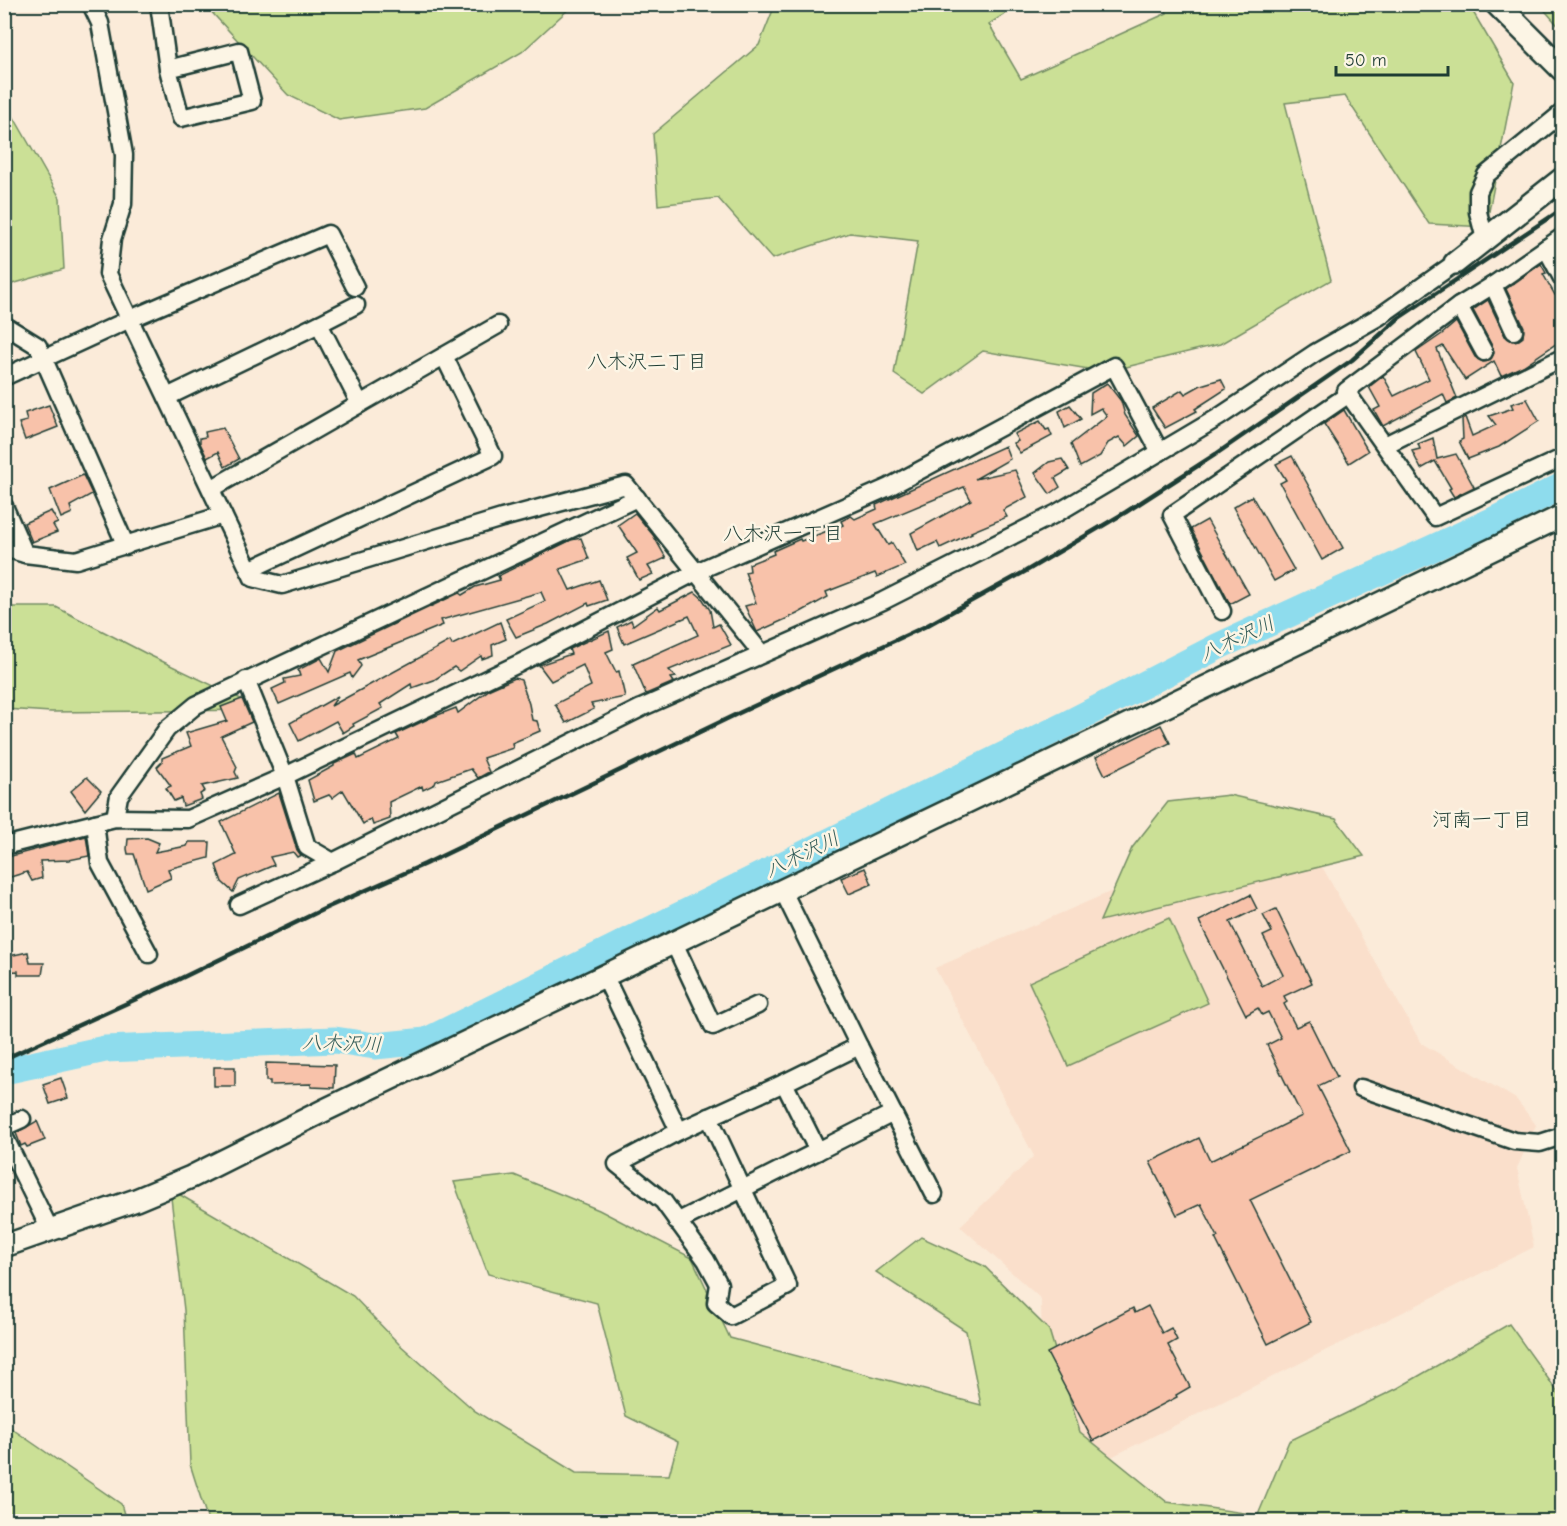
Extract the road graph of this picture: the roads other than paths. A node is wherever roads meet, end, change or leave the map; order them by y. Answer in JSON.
{"nodes":[{"id":1,"x":91,"y":4,"type":"edge"},
{"id":2,"x":159,"y":4,"type":"edge"},
{"id":3,"x":1497,"y":4,"type":"edge"},
{"id":4,"x":168,"y":69,"type":"junction"},
{"id":5,"x":1563,"y":69,"type":"edge"},
{"id":6,"x":1563,"y":113,"type":"edge"},
{"id":7,"x":1563,"y":179,"type":"edge"},
{"id":8,"x":1563,"y":237,"type":"edge"},
{"id":9,"x":1485,"y":239,"type":"junction"},
{"id":10,"x":1546,"y":248,"type":"junction"},
{"id":11,"x":1455,"y":264,"type":"joint"},
{"id":12,"x":1563,"y":279,"type":"edge"},
{"id":13,"x":1493,"y":285,"type":"junction"},
{"id":14,"x":355,"y":287,"type":"dead end"},
{"id":15,"x":356,"y":305,"type":"dead end"},
{"id":16,"x":1459,"y":306,"type":"junction"},
{"id":17,"x":130,"y":319,"type":"junction"},
{"id":18,"x":320,"y":324,"type":"junction"},
{"id":19,"x":4,"y":325,"type":"edge"},
{"id":20,"x":498,"y":325,"type":"dead end"},
{"id":21,"x":1514,"y":331,"type":"dead end"},
{"id":22,"x":1484,"y":352,"type":"dead end"},
{"id":23,"x":444,"y":356,"type":"junction"},
{"id":24,"x":1563,"y":358,"type":"edge"},
{"id":25,"x":44,"y":359,"type":"junction"},
{"id":26,"x":4,"y":377,"type":"edge"},
{"id":27,"x":1349,"y":394,"type":"junction"},
{"id":28,"x":167,"y":397,"type":"junction"},
{"id":29,"x":360,"y":404,"type":"junction"},
{"id":30,"x":1385,"y":445,"type":"junction"},
{"id":31,"x":1160,"y":452,"type":"junction"},
{"id":32,"x":1563,"y":458,"type":"edge"},
{"id":33,"x":211,"y":489,"type":"junction"},
{"id":34,"x":637,"y":498,"type":"junction"},
{"id":35,"x":4,"y":506,"type":"edge"},
{"id":36,"x":223,"y":515,"type":"junction"},
{"id":37,"x":1563,"y":516,"type":"edge"},
{"id":38,"x":126,"y":546,"type":"junction"},
{"id":39,"x":4,"y":548,"type":"edge"},
{"id":40,"x":25,"y":554,"type":"junction"},
{"id":41,"x":249,"y":570,"type":"junction"},
{"id":42,"x":696,"y":572,"type":"junction"},
{"id":43,"x":1222,"y":611,"type":"dead end"},
{"id":44,"x":762,"y":654,"type":"junction"},
{"id":45,"x":246,"y":680,"type":"junction"},
{"id":46,"x":285,"y":776,"type":"junction"},
{"id":47,"x":115,"y":818,"type":"junction"},
{"id":48,"x":95,"y":823,"type":"junction"},
{"id":49,"x":4,"y":846,"type":"edge"},
{"id":50,"x":333,"y":862,"type":"junction"},
{"id":51,"x":783,"y":891,"type":"junction"},
{"id":52,"x":239,"y":905,"type":"dead end"},
{"id":53,"x":674,"y":943,"type":"junction"},
{"id":54,"x":149,"y":954,"type":"dead end"},
{"id":55,"x":605,"y":977,"type":"junction"},
{"id":56,"x":758,"y":1005,"type":"dead end"},
{"id":57,"x":860,"y":1046,"type":"junction"},
{"id":58,"x":784,"y":1083,"type":"junction"},
{"id":59,"x":1361,"y":1088,"type":"dead end"},
{"id":60,"x":893,"y":1113,"type":"junction"},
{"id":61,"x":709,"y":1117,"type":"junction"},
{"id":62,"x":22,"y":1119,"type":"dead end"},
{"id":63,"x":4,"y":1127,"type":"edge"},
{"id":64,"x":679,"y":1131,"type":"junction"},
{"id":65,"x":4,"y":1136,"type":"edge"},
{"id":66,"x":1563,"y":1136,"type":"edge"},
{"id":67,"x":818,"y":1151,"type":"junction"},
{"id":68,"x":743,"y":1189,"type":"junction"},
{"id":69,"x":934,"y":1194,"type":"dead end"},
{"id":70,"x":677,"y":1222,"type":"junction"},
{"id":71,"x":50,"y":1230,"type":"junction"},
{"id":72,"x":4,"y":1246,"type":"edge"}],
"edges":[{"from":1,"to":17,"type":"street"},
{"from":2,"to":4,"type":"street"},
{"from":3,"to":5,"type":"main road"},
{"from":4,"to":4,"type":"street"},
{"from":6,"to":9,"type":"street"},
{"from":7,"to":9,"type":"street"},
{"from":8,"to":10,"type":"street"},
{"from":9,"to":11,"type":"street"},
{"from":10,"to":12,"type":"street"},
{"from":10,"to":13,"type":"street"},
{"from":11,"to":31,"type":"street"},
{"from":13,"to":16,"type":"street"},
{"from":13,"to":21,"type":"street"},
{"from":14,"to":17,"type":"street"},
{"from":15,"to":18,"type":"street"},
{"from":16,"to":22,"type":"street"},
{"from":16,"to":27,"type":"street"},
{"from":17,"to":25,"type":"street"},
{"from":17,"to":28,"type":"street"},
{"from":18,"to":28,"type":"street"},
{"from":18,"to":29,"type":"street"},
{"from":19,"to":25,"type":"street"},
{"from":20,"to":23,"type":"street"},
{"from":23,"to":29,"type":"street"},
{"from":23,"to":41,"type":"street"},
{"from":24,"to":30,"type":"street"},
{"from":25,"to":26,"type":"street"},
{"from":25,"to":38,"type":"street"},
{"from":27,"to":30,"type":"street"},
{"from":27,"to":43,"type":"street"},
{"from":28,"to":33,"type":"street"},
{"from":29,"to":33,"type":"street"},
{"from":30,"to":32,"type":"street"},
{"from":31,"to":42,"type":"street"},
{"from":31,"to":44,"type":"street"},
{"from":33,"to":36,"type":"street"},
{"from":34,"to":41,"type":"street"},
{"from":34,"to":42,"type":"street"},
{"from":34,"to":45,"type":"street"},
{"from":35,"to":40,"type":"street"},
{"from":36,"to":38,"type":"street"},
{"from":36,"to":41,"type":"street"},
{"from":37,"to":51,"type":"street"},
{"from":38,"to":40,"type":"street"},
{"from":39,"to":40,"type":"street"},
{"from":42,"to":44,"type":"street"},
{"from":42,"to":46,"type":"street"},
{"from":44,"to":50,"type":"street"},
{"from":45,"to":46,"type":"street"},
{"from":45,"to":47,"type":"street"},
{"from":46,"to":47,"type":"street"},
{"from":46,"to":50,"type":"street"},
{"from":47,"to":48,"type":"street"},
{"from":48,"to":49,"type":"street"},
{"from":48,"to":54,"type":"street"},
{"from":50,"to":52,"type":"street"},
{"from":51,"to":53,"type":"street"},
{"from":51,"to":57,"type":"street"},
{"from":53,"to":55,"type":"street"},
{"from":53,"to":56,"type":"street"},
{"from":55,"to":64,"type":"street"},
{"from":55,"to":71,"type":"street"},
{"from":57,"to":58,"type":"street"},
{"from":57,"to":60,"type":"street"},
{"from":58,"to":61,"type":"street"},
{"from":58,"to":67,"type":"street"},
{"from":59,"to":66,"type":"street"},
{"from":60,"to":67,"type":"street"},
{"from":60,"to":69,"type":"street"},
{"from":61,"to":64,"type":"street"},
{"from":61,"to":68,"type":"street"},
{"from":62,"to":63,"type":"street"},
{"from":64,"to":70,"type":"street"},
{"from":65,"to":71,"type":"street"},
{"from":67,"to":68,"type":"street"},
{"from":68,"to":70,"type":"street"},
{"from":68,"to":70,"type":"street"},
{"from":71,"to":72,"type":"street"}]}
